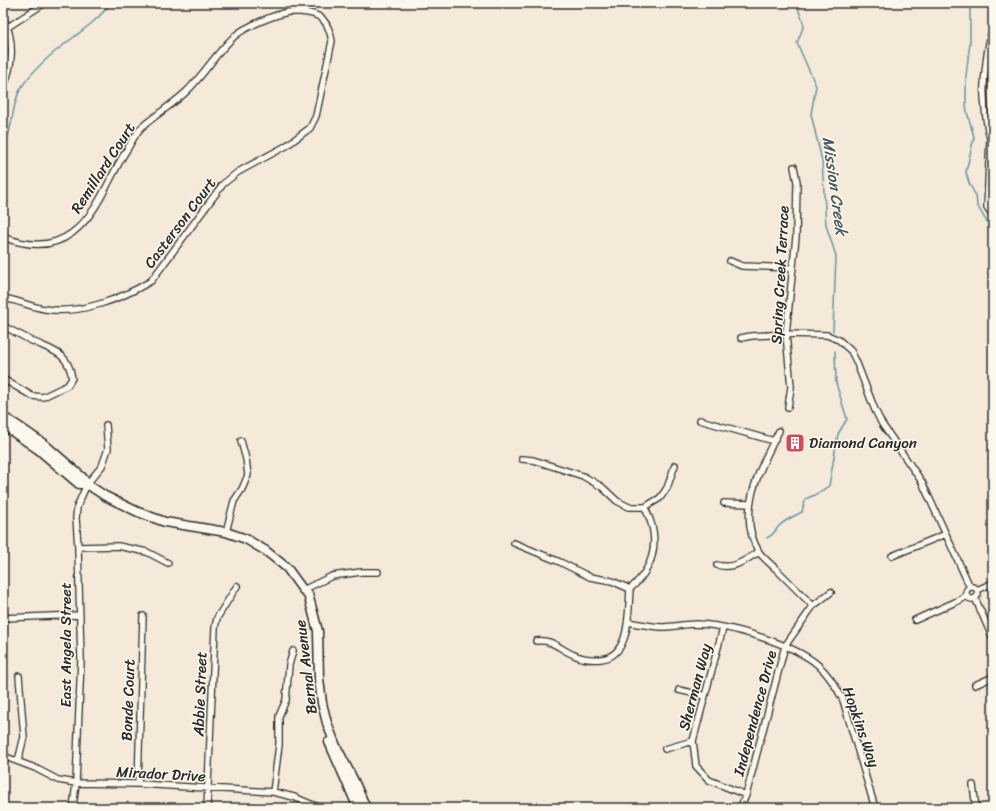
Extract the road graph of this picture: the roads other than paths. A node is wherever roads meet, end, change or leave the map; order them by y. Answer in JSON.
{"nodes":[{"id":1,"x":45,"y":3,"type":"edge"},
{"id":2,"x":309,"y":13,"type":"joint"},
{"id":3,"x":3,"y":18,"type":"edge"},
{"id":4,"x":8,"y":27,"type":"junction"},
{"id":5,"x":993,"y":29,"type":"edge"},
{"id":6,"x":3,"y":88,"type":"edge"},
{"id":7,"x":794,"y":167,"type":"dead end"},
{"id":8,"x":993,"y":215,"type":"edge"},
{"id":9,"x":3,"y":237,"type":"edge"},
{"id":10,"x":730,"y":261,"type":"dead end"},
{"id":11,"x":792,"y":268,"type":"junction"},
{"id":12,"x":3,"y":298,"type":"edge"},
{"id":13,"x":3,"y":327,"type":"edge"},
{"id":14,"x":786,"y":334,"type":"junction"},
{"id":15,"x":741,"y":338,"type":"dead end"},
{"id":16,"x":3,"y":379,"type":"edge"},
{"id":17,"x":788,"y":407,"type":"dead end"},
{"id":18,"x":3,"y":416,"type":"edge"},
{"id":19,"x":700,"y":420,"type":"dead end"},
{"id":20,"x":3,"y":424,"type":"edge"},
{"id":21,"x":106,"y":425,"type":"dead end"},
{"id":22,"x":779,"y":431,"type":"dead end"},
{"id":23,"x":240,"y":441,"type":"dead end"},
{"id":24,"x":774,"y":441,"type":"junction"},
{"id":25,"x":522,"y":459,"type":"dead end"},
{"id":26,"x":675,"y":465,"type":"dead end"},
{"id":27,"x":87,"y":484,"type":"junction"},
{"id":28,"x":724,"y":503,"type":"dead end"},
{"id":29,"x":750,"y":504,"type":"junction"},
{"id":30,"x":646,"y":507,"type":"junction"},
{"id":31,"x":226,"y":532,"type":"junction"},
{"id":32,"x":946,"y":534,"type":"junction"},
{"id":33,"x":514,"y":543,"type":"dead end"},
{"id":34,"x":78,"y":547,"type":"junction"},
{"id":35,"x":759,"y":552,"type":"junction"},
{"id":36,"x":892,"y":556,"type":"dead end"},
{"id":37,"x":168,"y":563,"type":"dead end"},
{"id":38,"x":717,"y":565,"type":"dead end"},
{"id":39,"x":378,"y":572,"type":"dead end"},
{"id":40,"x":993,"y":583,"type":"edge"},
{"id":41,"x":237,"y":586,"type":"dead end"},
{"id":42,"x":970,"y":587,"type":"junction"},
{"id":43,"x":630,"y":589,"type":"junction"},
{"id":44,"x":303,"y":590,"type":"junction"},
{"id":45,"x":977,"y":590,"type":"junction"},
{"id":46,"x":831,"y":592,"type":"dead end"},
{"id":47,"x":966,"y":595,"type":"junction"},
{"id":48,"x":974,"y":598,"type":"junction"},
{"id":49,"x":813,"y":606,"type":"junction"},
{"id":50,"x":79,"y":614,"type":"junction"},
{"id":51,"x":142,"y":616,"type":"dead end"},
{"id":52,"x":3,"y":618,"type":"edge"},
{"id":53,"x":915,"y":620,"type":"dead end"},
{"id":54,"x":628,"y":622,"type":"junction"},
{"id":55,"x":724,"y":628,"type":"junction"},
{"id":56,"x":993,"y":639,"type":"edge"},
{"id":57,"x":536,"y":641,"type":"dead end"},
{"id":58,"x":785,"y":646,"type":"junction"},
{"id":59,"x":293,"y":651,"type":"dead end"},
{"id":60,"x":19,"y":676,"type":"dead end"},
{"id":61,"x":993,"y":677,"type":"edge"},
{"id":62,"x":975,"y":685,"type":"dead end"},
{"id":63,"x":679,"y":690,"type":"dead end"},
{"id":64,"x":705,"y":696,"type":"junction"},
{"id":65,"x":693,"y":741,"type":"junction"},
{"id":66,"x":665,"y":749,"type":"dead end"},
{"id":67,"x":3,"y":756,"type":"edge"},
{"id":68,"x":18,"y":761,"type":"junction"},
{"id":69,"x":76,"y":783,"type":"junction"},
{"id":70,"x":138,"y":784,"type":"junction"},
{"id":71,"x":972,"y":785,"type":"dead end"},
{"id":72,"x":209,"y":789,"type":"junction"},
{"id":73,"x":273,"y":792,"type":"junction"},
{"id":74,"x":746,"y":795,"type":"junction"},
{"id":75,"x":73,"y":808,"type":"edge"},
{"id":76,"x":207,"y":808,"type":"edge"},
{"id":77,"x":320,"y":808,"type":"edge"},
{"id":78,"x":358,"y":808,"type":"edge"},
{"id":79,"x":366,"y":808,"type":"edge"},
{"id":80,"x":740,"y":808,"type":"edge"},
{"id":81,"x":875,"y":808,"type":"edge"},
{"id":82,"x":976,"y":808,"type":"edge"}],
"edges":[{"from":1,"to":4,"type":"street"},
{"from":2,"to":9,"type":"street","name":"Remillard Court"},
{"from":2,"to":12,"type":"street","name":"Casterson Court"},
{"from":3,"to":4,"type":"street"},
{"from":4,"to":6,"type":"street"},
{"from":5,"to":8,"type":"street"},
{"from":7,"to":11,"type":"street","name":"Spring Creek Terrace"},
{"from":10,"to":11,"type":"street"},
{"from":11,"to":14,"type":"street","name":"Spring Creek Terrace"},
{"from":13,"to":16,"type":"street"},
{"from":14,"to":15,"type":"street"},
{"from":14,"to":17,"type":"street","name":"Spring Creek Terrace"},
{"from":14,"to":32,"type":"street"},
{"from":18,"to":27,"type":"main road","name":"Bernal Avenue"},
{"from":19,"to":24,"type":"street"},
{"from":20,"to":27,"type":"main road","name":"Bernal Avenue"},
{"from":21,"to":27,"type":"street","name":"East Angela Street"},
{"from":22,"to":24,"type":"street"},
{"from":23,"to":31,"type":"street"},
{"from":24,"to":29,"type":"street"},
{"from":25,"to":30,"type":"street"},
{"from":26,"to":30,"type":"street"},
{"from":27,"to":31,"type":"main road","name":"Bernal Avenue"},
{"from":27,"to":34,"type":"street","name":"East Angela Street"},
{"from":28,"to":29,"type":"street"},
{"from":29,"to":35,"type":"street"},
{"from":30,"to":43,"type":"street"},
{"from":31,"to":44,"type":"main road","name":"Bernal Avenue"},
{"from":32,"to":36,"type":"street"},
{"from":32,"to":42,"type":"street"},
{"from":33,"to":43,"type":"street"},
{"from":34,"to":37,"type":"street"},
{"from":34,"to":50,"type":"street","name":"East Angela Street"},
{"from":35,"to":38,"type":"street"},
{"from":35,"to":49,"type":"street"},
{"from":39,"to":44,"type":"street"},
{"from":40,"to":45,"type":"street"},
{"from":41,"to":72,"type":"street","name":"Abbie Street"},
{"from":42,"to":45,"type":"street"},
{"from":42,"to":47,"type":"street"},
{"from":43,"to":54,"type":"street"},
{"from":44,"to":78,"type":"main road","name":"Bernal Avenue"},
{"from":44,"to":79,"type":"main road","name":"Bernal Avenue"},
{"from":45,"to":48,"type":"street"},
{"from":46,"to":49,"type":"street","name":"Independence Drive"},
{"from":47,"to":48,"type":"street"},
{"from":47,"to":53,"type":"street"},
{"from":48,"to":56,"type":"street"},
{"from":49,"to":58,"type":"street","name":"Independence Drive"},
{"from":50,"to":52,"type":"street"},
{"from":50,"to":69,"type":"street","name":"East Angela Street"},
{"from":51,"to":70,"type":"street","name":"Bonde Court"},
{"from":54,"to":55,"type":"street","name":"Hopkins Way"},
{"from":54,"to":57,"type":"street"},
{"from":55,"to":58,"type":"street","name":"Hopkins Way"},
{"from":55,"to":64,"type":"street","name":"Sherman Way"},
{"from":58,"to":74,"type":"street","name":"Independence Drive"},
{"from":58,"to":81,"type":"street","name":"Hopkins Way"},
{"from":59,"to":73,"type":"street"},
{"from":60,"to":68,"type":"street"},
{"from":61,"to":62,"type":"street"},
{"from":63,"to":64,"type":"street"},
{"from":64,"to":65,"type":"street","name":"Sherman Way"},
{"from":65,"to":66,"type":"street"},
{"from":65,"to":74,"type":"street","name":"Sherman Way"},
{"from":67,"to":68,"type":"street","name":"Mirador Drive"},
{"from":68,"to":69,"type":"street","name":"Mirador Drive"},
{"from":69,"to":70,"type":"street","name":"Mirador Drive"},
{"from":69,"to":75,"type":"street","name":"East Angela Street"},
{"from":70,"to":72,"type":"street","name":"Mirador Drive"},
{"from":71,"to":82,"type":"street"},
{"from":72,"to":73,"type":"street","name":"Mirador Drive"},
{"from":72,"to":76,"type":"street","name":"Abbie Street"},
{"from":73,"to":77,"type":"street","name":"Mirador Drive"},
{"from":74,"to":80,"type":"street","name":"Independence Drive"}]}
